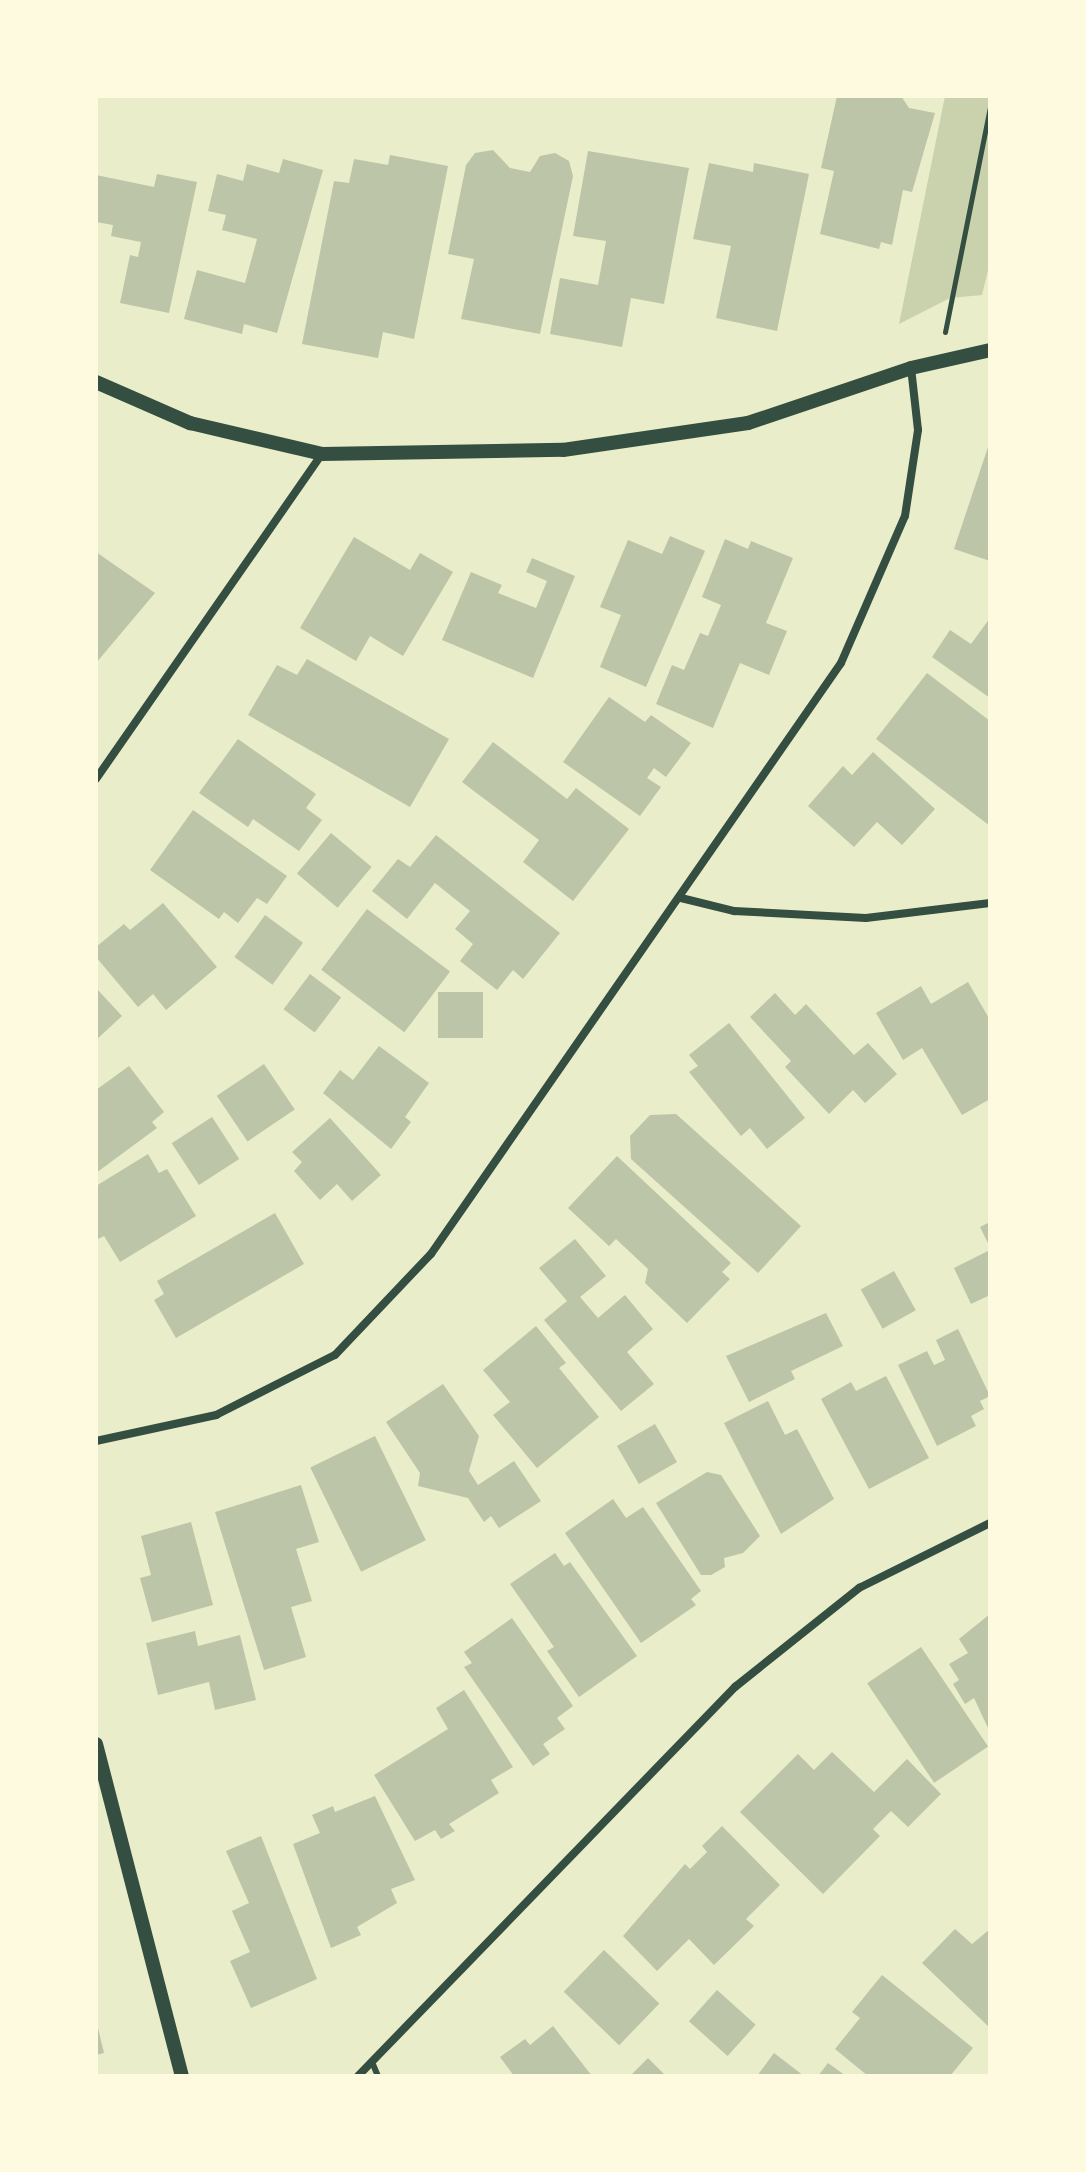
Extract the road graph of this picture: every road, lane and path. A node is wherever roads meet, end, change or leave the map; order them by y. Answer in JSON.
{"nodes":[{"id":1,"x":990,"y":106,"type":"edge"},
{"id":2,"x":990,"y":350,"type":"edge"},
{"id":3,"x":940,"y":361,"type":"junction"},
{"id":4,"x":911,"y":368,"type":"junction"},
{"id":5,"x":96,"y":382,"type":"edge"},
{"id":6,"x":322,"y":454,"type":"junction"},
{"id":7,"x":96,"y":779,"type":"edge"},
{"id":8,"x":681,"y":898,"type":"junction"},
{"id":9,"x":990,"y":903,"type":"edge"},
{"id":10,"x":96,"y":1441,"type":"edge"},
{"id":11,"x":990,"y":1523,"type":"edge"},
{"id":12,"x":96,"y":1744,"type":"edge"},
{"id":13,"x":372,"y":2062,"type":"junction"},
{"id":14,"x":182,"y":2076,"type":"edge"},
{"id":15,"x":358,"y":2076,"type":"edge"},
{"id":16,"x":378,"y":2076,"type":"edge"}],
"edges":[{"from":1,"to":3,"type":"path"},
{"from":2,"to":3,"type":"street"},
{"from":3,"to":4,"type":"street"},
{"from":4,"to":6,"type":"street"},
{"from":4,"to":8,"type":"street"},
{"from":5,"to":6,"type":"street"},
{"from":6,"to":7,"type":"street"},
{"from":8,"to":9,"type":"street"},
{"from":8,"to":10,"type":"street"},
{"from":11,"to":13,"type":"street"},
{"from":12,"to":14,"type":"street"},
{"from":13,"to":15,"type":"street"},
{"from":13,"to":16,"type":"lane"}]}
